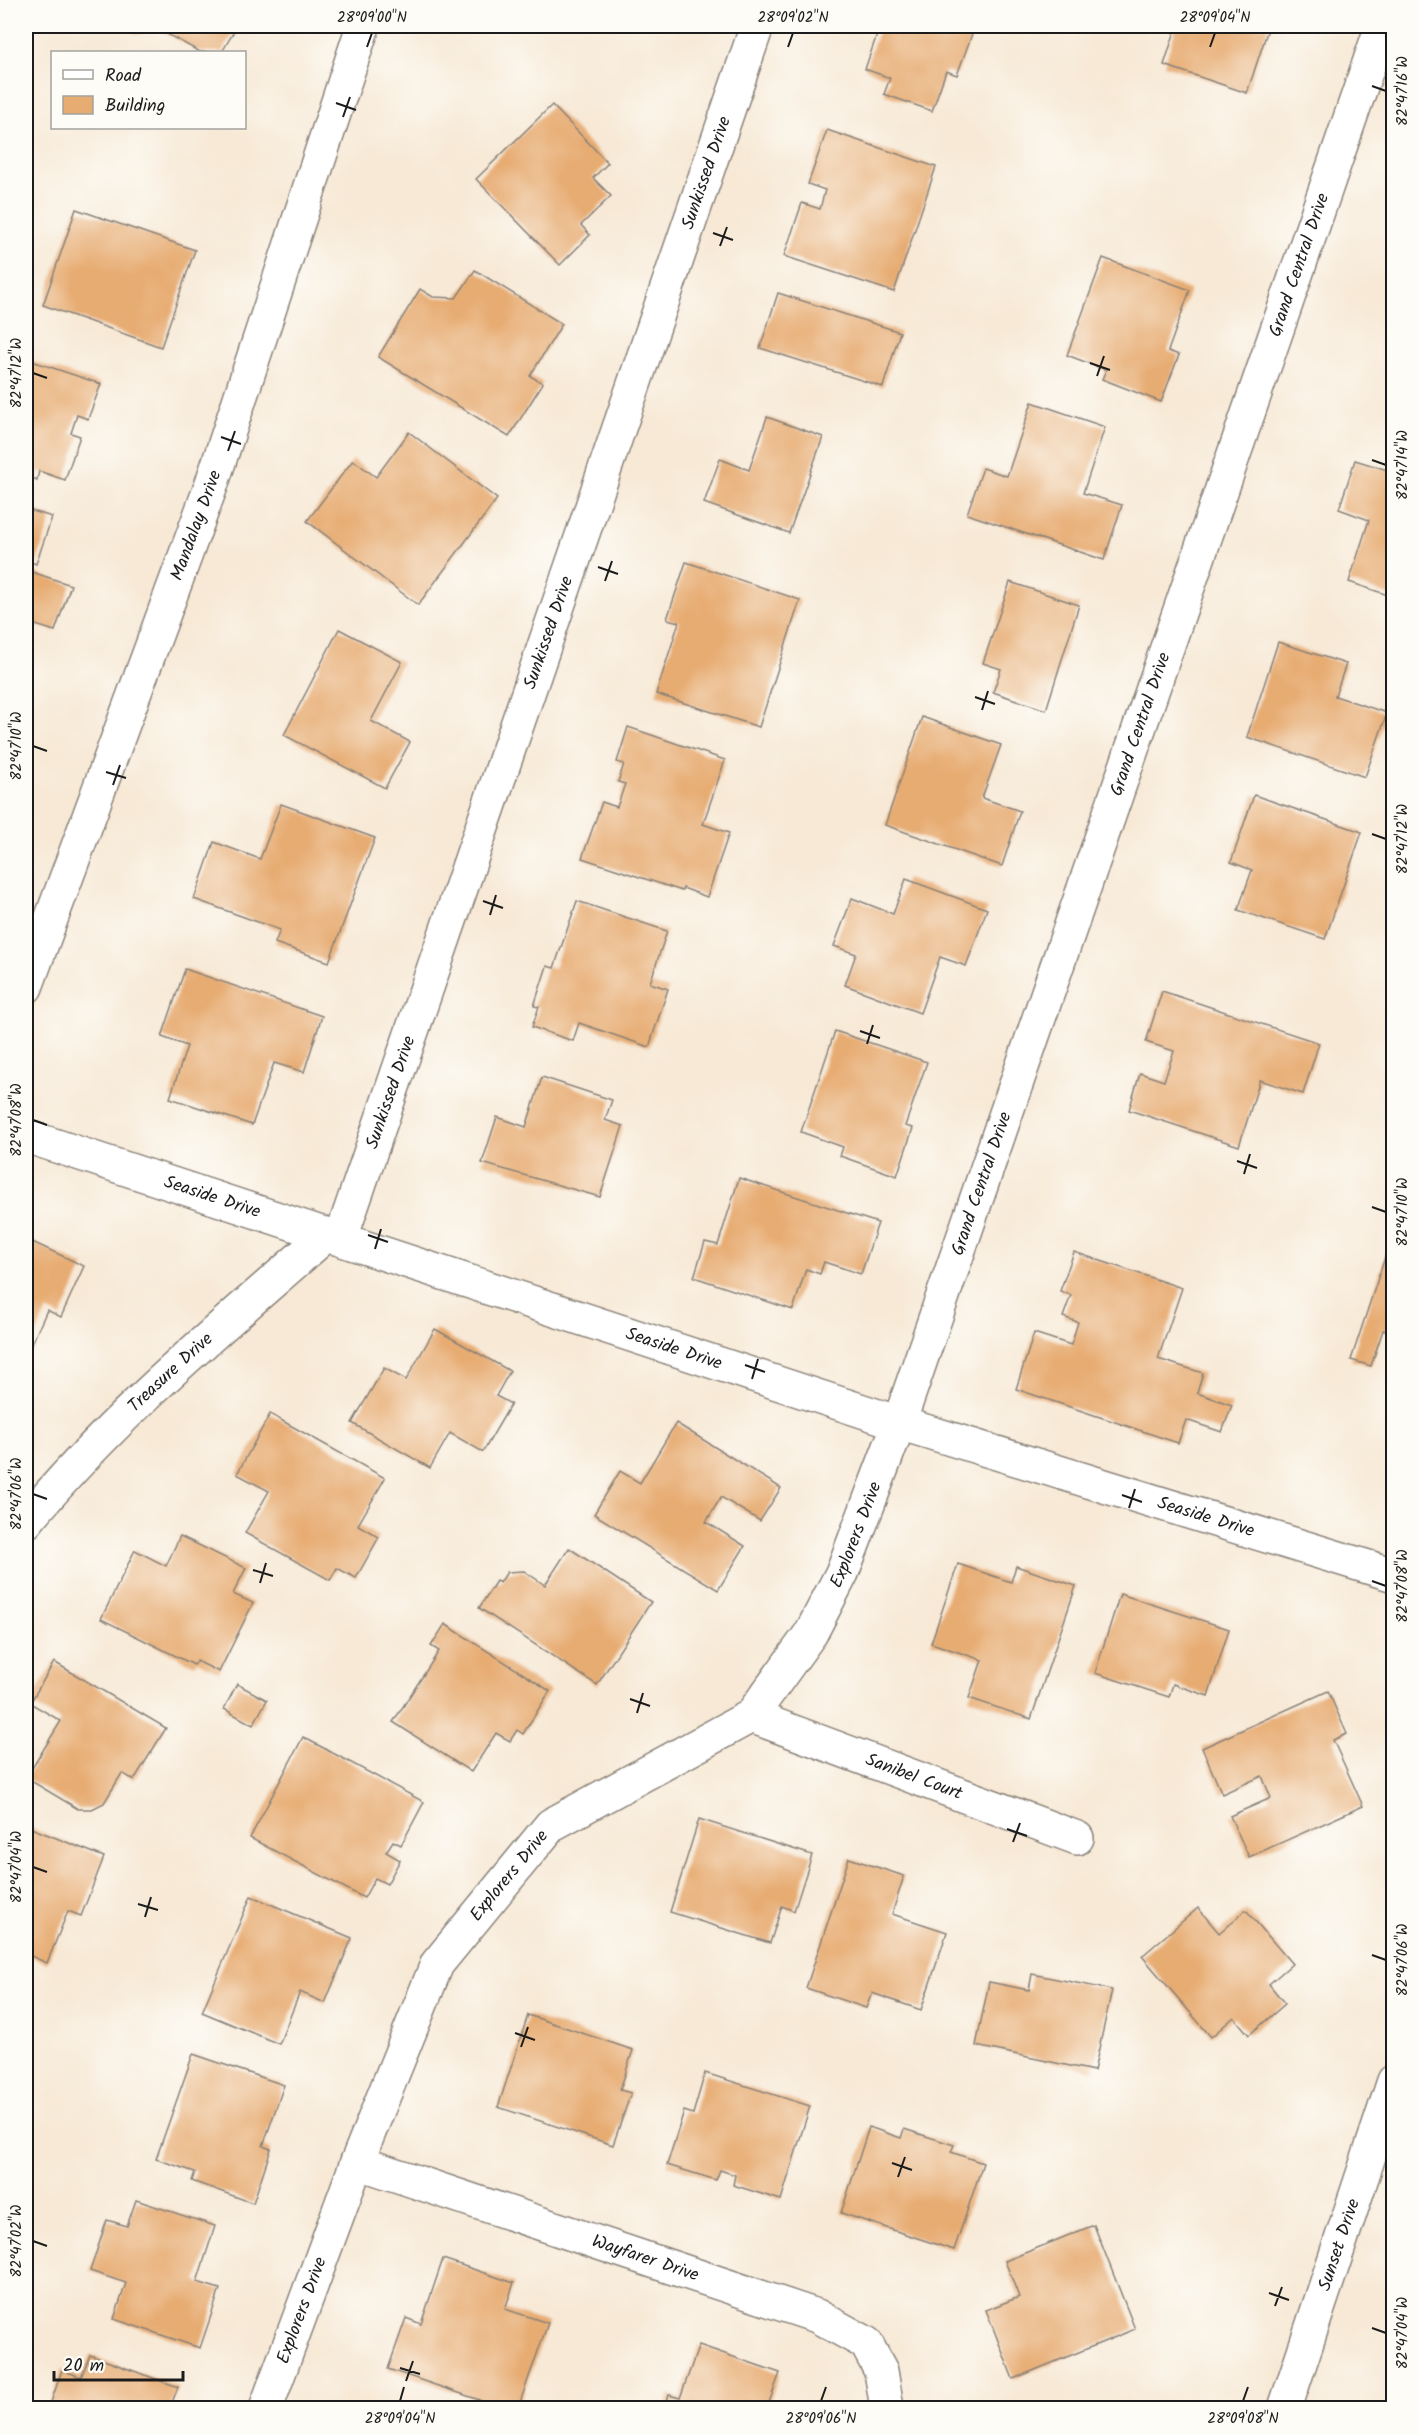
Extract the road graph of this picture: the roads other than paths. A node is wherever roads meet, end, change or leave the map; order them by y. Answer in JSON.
{"nodes":[{"id":1,"x":363,"y":26,"type":"edge"},
{"id":2,"x":757,"y":26,"type":"edge"},
{"id":3,"x":1382,"y":26,"type":"edge"},
{"id":4,"x":26,"y":987,"type":"edge"},
{"id":5,"x":26,"y":1136,"type":"edge"},
{"id":6,"x":334,"y":1236,"type":"junction"},
{"id":7,"x":899,"y":1423,"type":"junction"},
{"id":8,"x":26,"y":1522,"type":"edge"},
{"id":9,"x":1394,"y":1575,"type":"edge"},
{"id":10,"x":751,"y":1716,"type":"junction"},
{"id":11,"x":1077,"y":1838,"type":"dead end"},
{"id":12,"x":1394,"y":2081,"type":"edge"},
{"id":13,"x":357,"y":2162,"type":"junction"},
{"id":14,"x":266,"y":2409,"type":"edge"},
{"id":15,"x":887,"y":2409,"type":"edge"},
{"id":16,"x":1285,"y":2409,"type":"edge"}],
"edges":[{"from":1,"to":4,"type":"street","name":"Mandalay Drive"},
{"from":2,"to":6,"type":"street","name":"Sunkissed Drive"},
{"from":3,"to":7,"type":"street","name":"Grand Central Drive"},
{"from":5,"to":6,"type":"street","name":"Seaside Drive"},
{"from":6,"to":7,"type":"street","name":"Seaside Drive"},
{"from":6,"to":8,"type":"street","name":"Treasure Drive"},
{"from":7,"to":9,"type":"street","name":"Seaside Drive"},
{"from":7,"to":10,"type":"street","name":"Explorers Drive"},
{"from":10,"to":11,"type":"street","name":"Sanibel Court"},
{"from":10,"to":13,"type":"street","name":"Explorers Drive"},
{"from":12,"to":16,"type":"street","name":"Sunset Drive"},
{"from":13,"to":14,"type":"street","name":"Explorers Drive"},
{"from":13,"to":15,"type":"street","name":"Wayfarer Drive"}]}
